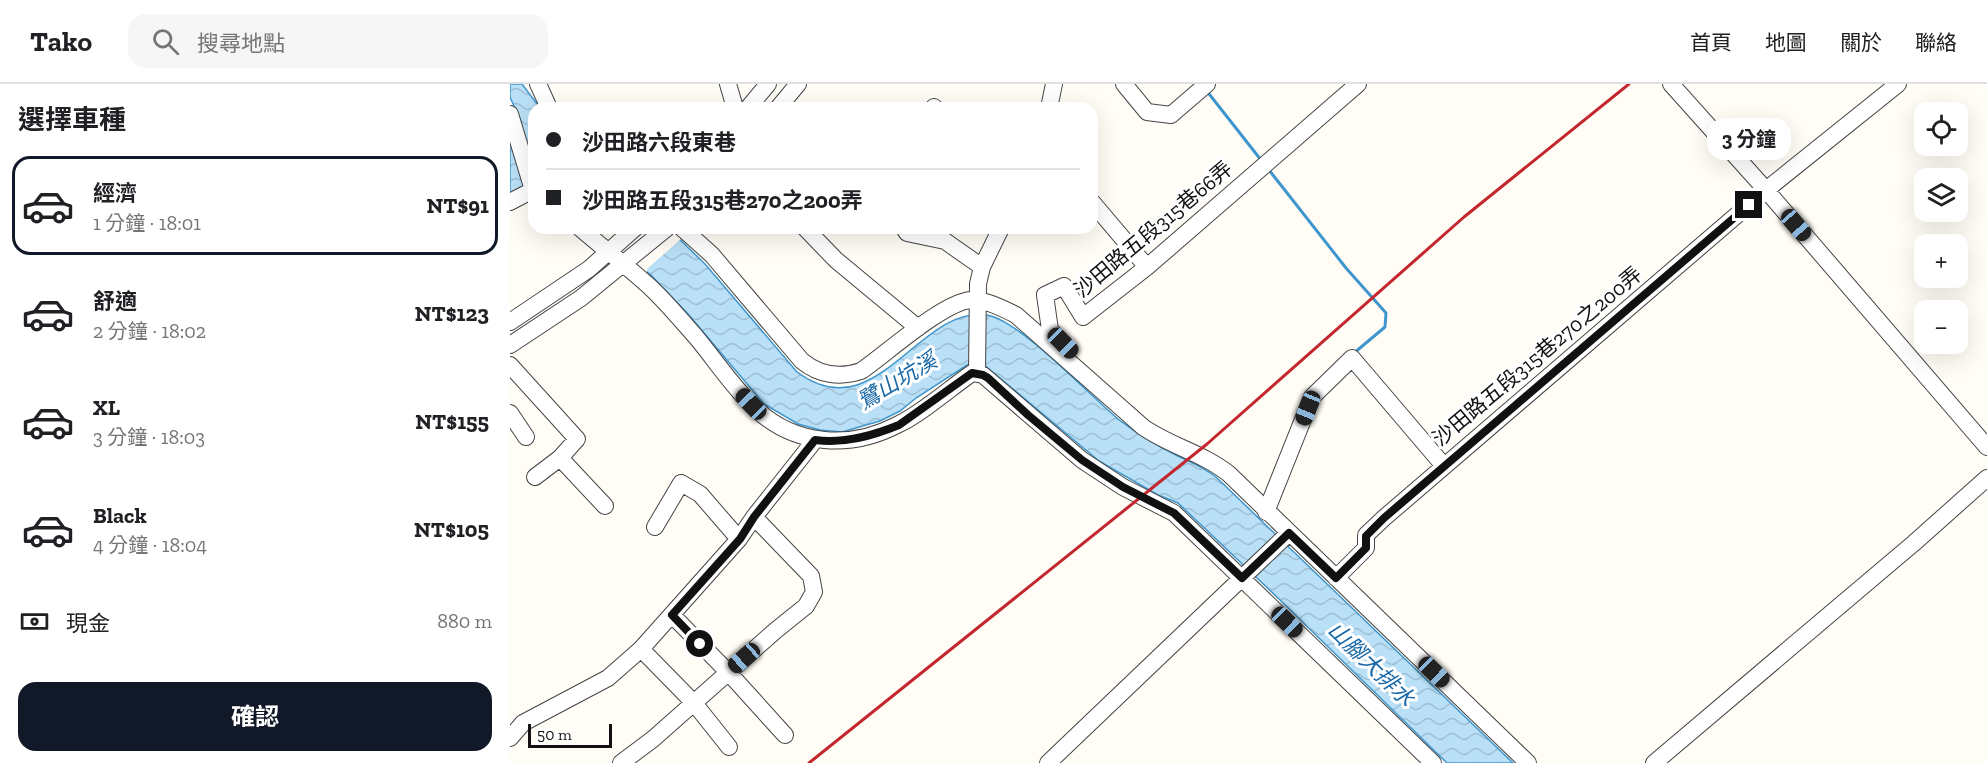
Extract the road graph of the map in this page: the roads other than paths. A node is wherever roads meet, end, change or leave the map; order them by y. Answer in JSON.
{"nodes":[{"id":1,"x":538,"y":84,"type":"edge"},
{"id":2,"x":728,"y":84,"type":"edge"},
{"id":3,"x":768,"y":84,"type":"edge"},
{"id":4,"x":798,"y":84,"type":"edge"},
{"id":5,"x":1054,"y":84,"type":"edge"},
{"id":6,"x":1124,"y":84,"type":"edge"},
{"id":7,"x":1207,"y":84,"type":"edge"},
{"id":8,"x":1358,"y":84,"type":"edge"},
{"id":9,"x":1671,"y":84,"type":"edge"},
{"id":10,"x":1898,"y":84,"type":"edge"},
{"id":11,"x":546,"y":102,"type":"edge"},
{"id":12,"x":733,"y":102,"type":"edge"},
{"id":13,"x":753,"y":102,"type":"edge"},
{"id":14,"x":783,"y":102,"type":"edge"},
{"id":15,"x":1050,"y":102,"type":"edge"},
{"id":16,"x":511,"y":118,"type":"edge"},
{"id":17,"x":528,"y":171,"type":"edge"},
{"id":18,"x":1767,"y":190,"type":"junction"},
{"id":19,"x":528,"y":193,"type":"edge"},
{"id":20,"x":510,"y":202,"type":"edge"},
{"id":21,"x":1098,"y":209,"type":"edge"},
{"id":22,"x":589,"y":234,"type":"edge"},
{"id":23,"x":628,"y":234,"type":"edge"},
{"id":24,"x":660,"y":234,"type":"edge"},
{"id":25,"x":688,"y":234,"type":"edge"},
{"id":26,"x":811,"y":234,"type":"edge"},
{"id":27,"x":912,"y":234,"type":"edge"},
{"id":28,"x":998,"y":234,"type":"edge"},
{"id":29,"x":610,"y":249,"type":"junction"},
{"id":30,"x":625,"y":263,"type":"junction"},
{"id":31,"x":982,"y":267,"type":"junction"},
{"id":32,"x":1147,"y":267,"type":"junction"},
{"id":33,"x":980,"y":301,"type":"junction"},
{"id":34,"x":510,"y":322,"type":"edge"},
{"id":35,"x":918,"y":328,"type":"junction"},
{"id":36,"x":510,"y":345,"type":"edge"},
{"id":37,"x":510,"y":365,"type":"edge"},
{"id":38,"x":1075,"y":367,"type":"junction"},
{"id":39,"x":978,"y":374,"type":"junction"},
{"id":40,"x":510,"y":413,"type":"edge"},
{"id":41,"x":526,"y":437,"type":"dead end"},
{"id":42,"x":815,"y":440,"type":"junction"},
{"id":43,"x":1987,"y":447,"type":"edge"},
{"id":44,"x":560,"y":458,"type":"junction"},
{"id":45,"x":1444,"y":466,"type":"junction"},
{"id":46,"x":535,"y":477,"type":"dead end"},
{"id":47,"x":1987,"y":478,"type":"edge"},
{"id":48,"x":605,"y":506,"type":"dead end"},
{"id":49,"x":1266,"y":512,"type":"junction"},
{"id":50,"x":754,"y":517,"type":"junction"},
{"id":51,"x":655,"y":527,"type":"dead end"},
{"id":52,"x":1289,"y":533,"type":"junction"},
{"id":53,"x":740,"y":539,"type":"junction"},
{"id":54,"x":1242,"y":578,"type":"junction"},
{"id":55,"x":1336,"y":578,"type":"junction"},
{"id":56,"x":672,"y":615,"type":"junction"},
{"id":57,"x":641,"y":649,"type":"junction"},
{"id":58,"x":728,"y":672,"type":"junction"},
{"id":59,"x":694,"y":703,"type":"junction"},
{"id":60,"x":785,"y":735,"type":"dead end"},
{"id":61,"x":510,"y":738,"type":"edge"},
{"id":62,"x":729,"y":747,"type":"dead end"},
{"id":63,"x":621,"y":763,"type":"edge"},
{"id":64,"x":1048,"y":763,"type":"edge"},
{"id":65,"x":1433,"y":763,"type":"edge"},
{"id":66,"x":1528,"y":763,"type":"edge"},
{"id":67,"x":1654,"y":763,"type":"edge"}],
"edges":[{"from":1,"to":11,"type":"street"},
{"from":2,"to":12,"type":"street"},
{"from":3,"to":13,"type":"street"},
{"from":4,"to":14,"type":"street"},
{"from":5,"to":15,"type":"street"},
{"from":6,"to":7,"type":"street"},
{"from":8,"to":32,"type":"street","name":"沙田路五段315巷66弄"},
{"from":9,"to":18,"type":"street"},
{"from":10,"to":18,"type":"street","name":"沙田路五段315巷270之200弄"},
{"from":16,"to":17,"type":"street"},
{"from":18,"to":43,"type":"street"},
{"from":18,"to":45,"type":"street","name":"沙田路五段315巷270之200弄"},
{"from":19,"to":20,"type":"street"},
{"from":21,"to":32,"type":"street"},
{"from":22,"to":29,"type":"street"},
{"from":23,"to":29,"type":"street"},
{"from":24,"to":30,"type":"street"},
{"from":25,"to":35,"type":"street"},
{"from":26,"to":35,"type":"street"},
{"from":27,"to":31,"type":"street"},
{"from":28,"to":31,"type":"street"},
{"from":29,"to":30,"type":"street"},
{"from":29,"to":34,"type":"street"},
{"from":30,"to":36,"type":"street"},
{"from":30,"to":42,"type":"street"},
{"from":31,"to":33,"type":"street"},
{"from":32,"to":38,"type":"street","name":"沙田路五段315巷66弄"},
{"from":33,"to":35,"type":"street"},
{"from":33,"to":38,"type":"street"},
{"from":33,"to":39,"type":"street"},
{"from":37,"to":44,"type":"street"},
{"from":38,"to":49,"type":"street"},
{"from":39,"to":42,"type":"street"},
{"from":39,"to":54,"type":"street"},
{"from":40,"to":41,"type":"street"},
{"from":42,"to":50,"type":"street"},
{"from":44,"to":46,"type":"street"},
{"from":44,"to":48,"type":"street"},
{"from":45,"to":49,"type":"street","name":"沙田路五段315巷270之200弄"},
{"from":45,"to":55,"type":"street"},
{"from":47,"to":67,"type":"street"},
{"from":49,"to":52,"type":"street"},
{"from":50,"to":53,"type":"street"},
{"from":50,"to":58,"type":"street"},
{"from":51,"to":53,"type":"street"},
{"from":52,"to":54,"type":"street"},
{"from":52,"to":55,"type":"street"},
{"from":53,"to":56,"type":"street"},
{"from":54,"to":64,"type":"street"},
{"from":54,"to":65,"type":"street"},
{"from":55,"to":66,"type":"street"},
{"from":56,"to":57,"type":"street"},
{"from":56,"to":58,"type":"street"},
{"from":57,"to":59,"type":"street"},
{"from":57,"to":61,"type":"street"},
{"from":58,"to":59,"type":"street"},
{"from":58,"to":60,"type":"street"},
{"from":59,"to":62,"type":"street"},
{"from":59,"to":63,"type":"street"}]}
